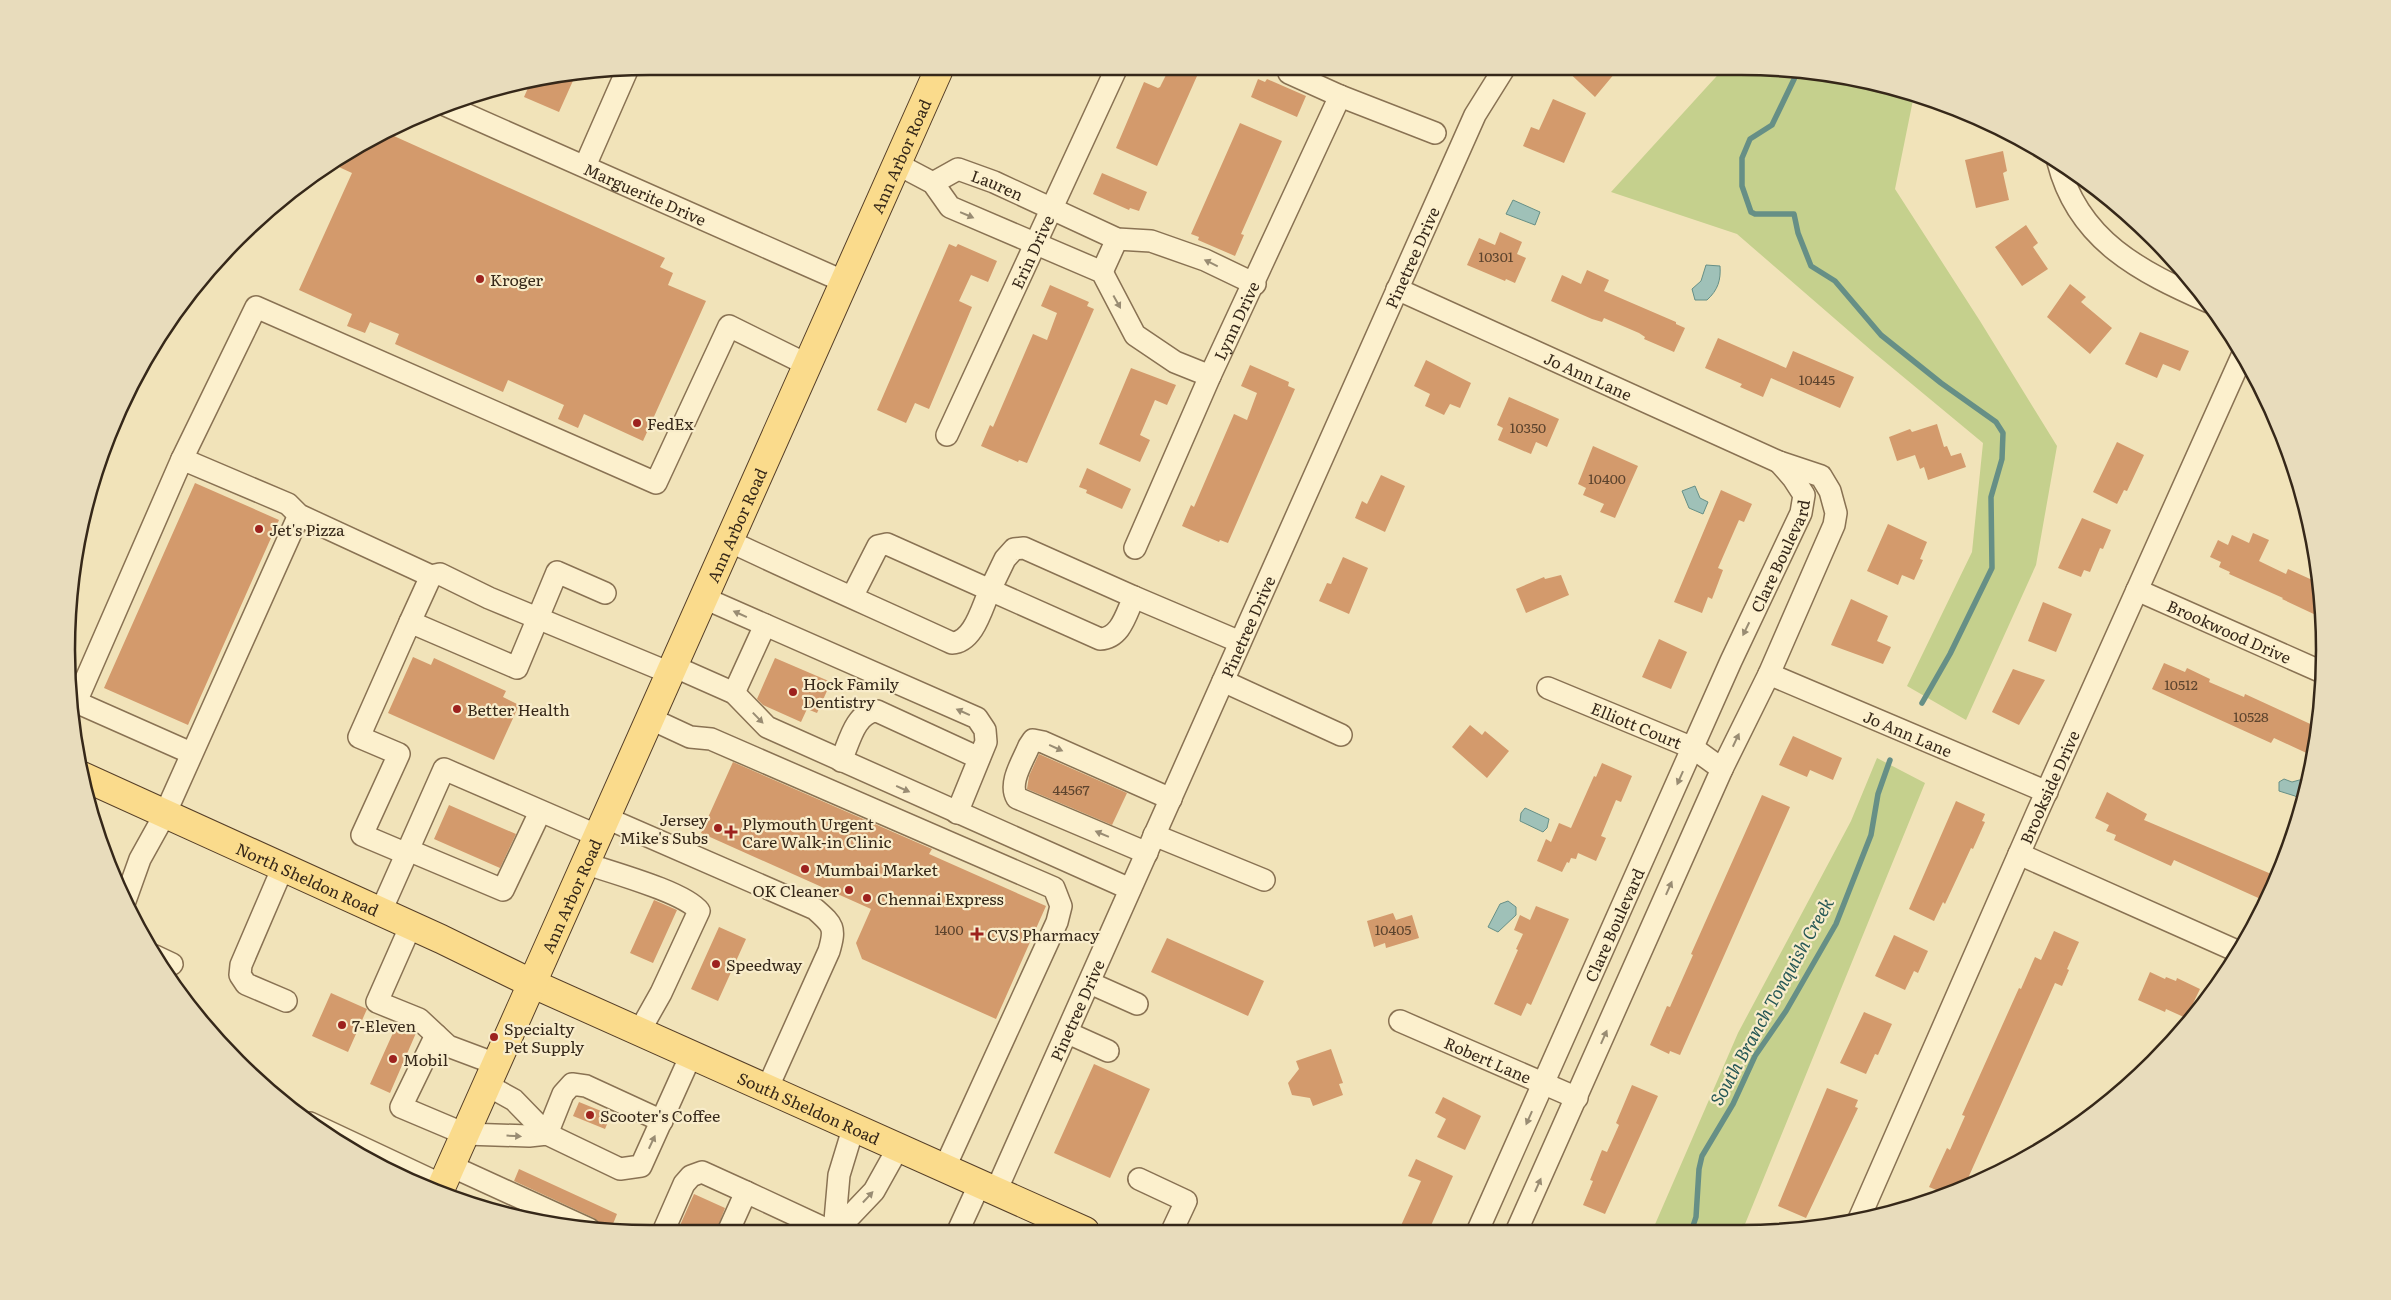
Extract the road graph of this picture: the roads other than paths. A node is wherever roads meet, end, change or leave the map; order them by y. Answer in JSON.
{"nodes":[{"id":1,"x":936,"y":75,"type":"edge"},
{"id":2,"x":1112,"y":75,"type":"edge"},
{"id":3,"x":1293,"y":75,"type":"edge"},
{"id":4,"x":1500,"y":75,"type":"edge"},
{"id":5,"x":625,"y":76,"type":"edge"},
{"id":6,"x":1340,"y":96,"type":"junction"},
{"id":7,"x":455,"y":110,"type":"edge"},
{"id":8,"x":1435,"y":133,"type":"dead end"},
{"id":9,"x":897,"y":164,"type":"junction"},
{"id":10,"x":586,"y":166,"type":"junction"},
{"id":11,"x":2062,"y":174,"type":"edge"},
{"id":12,"x":933,"y":183,"type":"junction"},
{"id":13,"x":1051,"y":209,"type":"junction"},
{"id":14,"x":1117,"y":239,"type":"junction"},
{"id":15,"x":1036,"y":242,"type":"junction"},
{"id":16,"x":1102,"y":272,"type":"junction"},
{"id":17,"x":845,"y":282,"type":"junction"},
{"id":18,"x":1255,"y":284,"type":"junction"},
{"id":19,"x":1397,"y":288,"type":"junction"},
{"id":20,"x":2193,"y":295,"type":"edge"},
{"id":21,"x":2239,"y":363,"type":"edge"},
{"id":22,"x":808,"y":365,"type":"junction"},
{"id":23,"x":1210,"y":376,"type":"junction"},
{"id":24,"x":947,"y":435,"type":"dead end"},
{"id":25,"x":182,"y":459,"type":"junction"},
{"id":26,"x":1779,"y":462,"type":"junction"},
{"id":27,"x":299,"y":515,"type":"junction"},
{"id":28,"x":729,"y":541,"type":"junction"},
{"id":29,"x":1135,"y":548,"type":"dead end"},
{"id":30,"x":431,"y":576,"type":"junction"},
{"id":31,"x":990,"y":590,"type":"junction"},
{"id":32,"x":2137,"y":590,"type":"junction"},
{"id":33,"x":605,"y":593,"type":"dead end"},
{"id":34,"x":852,"y":597,"type":"junction"},
{"id":35,"x":1134,"y":597,"type":"junction"},
{"id":36,"x":704,"y":598,"type":"junction"},
{"id":37,"x":539,"y":619,"type":"junction"},
{"id":38,"x":410,"y":622,"type":"junction"},
{"id":39,"x":765,"y":625,"type":"junction"},
{"id":40,"x":1240,"y":642,"type":"junction"},
{"id":41,"x":2315,"y":669,"type":"edge"},
{"id":42,"x":671,"y":670,"type":"junction"},
{"id":43,"x":1769,"y":674,"type":"junction"},
{"id":44,"x":1223,"y":681,"type":"junction"},
{"id":45,"x":1548,"y":688,"type":"dead end"},
{"id":46,"x":734,"y":693,"type":"junction"},
{"id":47,"x":77,"y":699,"type":"edge"},
{"id":48,"x":78,"y":703,"type":"edge"},
{"id":49,"x":650,"y":718,"type":"junction"},
{"id":50,"x":1342,"y":734,"type":"dead end"},
{"id":51,"x":1693,"y":748,"type":"junction"},
{"id":52,"x":191,"y":753,"type":"junction"},
{"id":53,"x":979,"y":758,"type":"junction"},
{"id":54,"x":841,"y":760,"type":"junction"},
{"id":55,"x":1722,"y":769,"type":"junction"},
{"id":56,"x":90,"y":780,"type":"edge"},
{"id":57,"x":2047,"y":792,"type":"junction"},
{"id":58,"x":1171,"y":799,"type":"junction"},
{"id":59,"x":540,"y":812,"type":"junction"},
{"id":60,"x":957,"y":813,"type":"junction"},
{"id":61,"x":165,"y":814,"type":"junction"},
{"id":62,"x":600,"y":826,"type":"junction"},
{"id":63,"x":1150,"y":844,"type":"junction"},
{"id":64,"x":407,"y":852,"type":"junction"},
{"id":65,"x":2019,"y":854,"type":"junction"},
{"id":66,"x":584,"y":863,"type":"junction"},
{"id":67,"x":283,"y":867,"type":"junction"},
{"id":68,"x":1264,"y":880,"type":"dead end"},
{"id":69,"x":1130,"y":890,"type":"junction"},
{"id":70,"x":128,"y":891,"type":"edge"},
{"id":71,"x":381,"y":911,"type":"junction"},
{"id":72,"x":411,"y":925,"type":"junction"},
{"id":73,"x":2232,"y":949,"type":"edge"},
{"id":74,"x":532,"y":983,"type":"junction"},
{"id":75,"x":1090,"y":983,"type":"junction"},
{"id":76,"x":286,"y":1000,"type":"dead end"},
{"id":77,"x":1137,"y":1004,"type":"dead end"},
{"id":78,"x":1400,"y":1021,"type":"dead end"},
{"id":79,"x":640,"y":1032,"type":"junction"},
{"id":80,"x":1068,"y":1033,"type":"junction"},
{"id":81,"x":436,"y":1035,"type":"junction"},
{"id":82,"x":1108,"y":1051,"type":"dead end"},
{"id":83,"x":691,"y":1055,"type":"junction"},
{"id":84,"x":491,"y":1075,"type":"junction"},
{"id":85,"x":1544,"y":1083,"type":"junction"},
{"id":86,"x":767,"y":1089,"type":"junction"},
{"id":87,"x":1577,"y":1098,"type":"junction"},
{"id":88,"x":662,"y":1120,"type":"junction"},
{"id":89,"x":853,"y":1129,"type":"junction"},
{"id":90,"x":465,"y":1134,"type":"junction"},
{"id":91,"x":547,"y":1134,"type":"junction"},
{"id":92,"x":349,"y":1140,"type":"edge"},
{"id":93,"x":898,"y":1148,"type":"junction"},
{"id":94,"x":945,"y":1167,"type":"junction"},
{"id":95,"x":1140,"y":1179,"type":"dead end"},
{"id":96,"x":444,"y":1180,"type":"edge"},
{"id":97,"x":988,"y":1187,"type":"junction"},
{"id":98,"x":746,"y":1192,"type":"junction"},
{"id":99,"x":1862,"y":1212,"type":"edge"},
{"id":100,"x":551,"y":1216,"type":"edge"},
{"id":101,"x":666,"y":1225,"type":"edge"},
{"id":102,"x":731,"y":1225,"type":"edge"},
{"id":103,"x":819,"y":1225,"type":"edge"},
{"id":104,"x":835,"y":1225,"type":"edge"},
{"id":105,"x":841,"y":1225,"type":"edge"},
{"id":106,"x":963,"y":1225,"type":"edge"},
{"id":107,"x":1072,"y":1225,"type":"edge"},
{"id":108,"x":1175,"y":1225,"type":"edge"},
{"id":109,"x":1480,"y":1225,"type":"edge"},
{"id":110,"x":1519,"y":1225,"type":"edge"}],
"edges":[{"from":1,"to":9,"type":"main road","name":"Ann Arbor Road"},
{"from":2,"to":13,"type":"street","name":"Erin Drive"},
{"from":3,"to":6,"type":"street"},
{"from":4,"to":19,"type":"street","name":"Pinetree Drive"},
{"from":5,"to":10,"type":"street"},
{"from":6,"to":8,"type":"street"},
{"from":6,"to":18,"type":"street","name":"Lynn Drive"},
{"from":7,"to":10,"type":"street","name":"Marguerite Drive"},
{"from":9,"to":12,"type":"street"},
{"from":9,"to":17,"type":"main road","name":"Ann Arbor Road"},
{"from":10,"to":17,"type":"street","name":"Marguerite Drive"},
{"from":11,"to":20,"type":"street"},
{"from":12,"to":13,"type":"street","name":"Lauren"},
{"from":12,"to":15,"type":"street","one_way":true},
{"from":13,"to":14,"type":"street","name":"Lauren"},
{"from":13,"to":15,"type":"street","name":"Erin Drive"},
{"from":14,"to":16,"type":"street"},
{"from":18,"to":14,"type":"street","name":"Lauren","one_way":true},
{"from":15,"to":16,"type":"street"},
{"from":15,"to":24,"type":"street","name":"Erin Drive"},
{"from":16,"to":23,"type":"street","one_way":true},
{"from":17,"to":22,"type":"main road","name":"Ann Arbor Road"},
{"from":18,"to":23,"type":"street","name":"Lynn Drive"},
{"from":19,"to":26,"type":"street","name":"Jo Ann Lane"},
{"from":19,"to":40,"type":"street","name":"Pinetree Drive"},
{"from":21,"to":32,"type":"street","name":"Brookside Drive"},
{"from":22,"to":25,"type":"street"},
{"from":22,"to":28,"type":"main road","name":"Ann Arbor Road"},
{"from":23,"to":29,"type":"street","name":"Lynn Drive"},
{"from":25,"to":27,"type":"street"},
{"from":25,"to":47,"type":"street"},
{"from":26,"to":43,"type":"street","name":"Clare Boulevard"},
{"from":26,"to":51,"type":"street","name":"Clare Boulevard","one_way":true},
{"from":27,"to":30,"type":"street"},
{"from":27,"to":52,"type":"street"},
{"from":28,"to":34,"type":"street"},
{"from":28,"to":36,"type":"main road","name":"Ann Arbor Road"},
{"from":30,"to":37,"type":"street"},
{"from":30,"to":38,"type":"street"},
{"from":31,"to":34,"type":"street"},
{"from":31,"to":34,"type":"street"},
{"from":31,"to":35,"type":"street"},
{"from":31,"to":35,"type":"street"},
{"from":32,"to":41,"type":"street","name":"Brookwood Drive"},
{"from":32,"to":57,"type":"street","name":"Brookside Drive"},
{"from":33,"to":37,"type":"street"},
{"from":35,"to":40,"type":"street"},
{"from":39,"to":36,"type":"street","one_way":true},
{"from":36,"to":42,"type":"main road","name":"Ann Arbor Road"},
{"from":37,"to":38,"type":"street"},
{"from":37,"to":42,"type":"street"},
{"from":38,"to":64,"type":"street"},
{"from":39,"to":46,"type":"street"},
{"from":53,"to":39,"type":"street","one_way":true},
{"from":40,"to":44,"type":"street","name":"Pinetree Drive"},
{"from":42,"to":46,"type":"street"},
{"from":42,"to":49,"type":"main road","name":"Ann Arbor Road"},
{"from":55,"to":43,"type":"street","name":"Clare Boulevard","one_way":true},
{"from":43,"to":57,"type":"street","name":"Jo Ann Lane"},
{"from":44,"to":50,"type":"street"},
{"from":44,"to":58,"type":"street","name":"Pinetree Drive"},
{"from":45,"to":51,"type":"street","name":"Elliott Court"},
{"from":46,"to":54,"type":"street","one_way":true},
{"from":48,"to":52,"type":"street"},
{"from":49,"to":62,"type":"main road","name":"Ann Arbor Road"},
{"from":49,"to":94,"type":"street"},
{"from":51,"to":55,"type":"street","name":"Elliott Court"},
{"from":51,"to":85,"type":"street","name":"Clare Boulevard","one_way":true},
{"from":52,"to":61,"type":"street"},
{"from":53,"to":54,"type":"street"},
{"from":53,"to":60,"type":"street"},
{"from":54,"to":60,"type":"street","one_way":true},
{"from":87,"to":55,"type":"street","name":"Clare Boulevard","one_way":true},
{"from":56,"to":61,"type":"main road","name":"North Sheldon Road"},
{"from":57,"to":65,"type":"street","name":"Brookside Drive"},
{"from":58,"to":63,"type":"street","name":"Pinetree Drive"},
{"from":63,"to":58,"type":"street","one_way":true},
{"from":59,"to":62,"type":"street"},
{"from":59,"to":64,"type":"street"},
{"from":59,"to":64,"type":"street"},
{"from":60,"to":69,"type":"street"},
{"from":61,"to":67,"type":"main road","name":"North Sheldon Road"},
{"from":61,"to":70,"type":"street"},
{"from":62,"to":66,"type":"main road","name":"Ann Arbor Road"},
{"from":62,"to":86,"type":"street"},
{"from":63,"to":68,"type":"street"},
{"from":63,"to":69,"type":"street","name":"Pinetree Drive"},
{"from":64,"to":71,"type":"street"},
{"from":65,"to":73,"type":"street"},
{"from":65,"to":99,"type":"street","name":"Brookside Drive"},
{"from":66,"to":74,"type":"main road","name":"Ann Arbor Road"},
{"from":66,"to":79,"type":"street"},
{"from":67,"to":71,"type":"main road","name":"North Sheldon Road"},
{"from":67,"to":76,"type":"street"},
{"from":69,"to":75,"type":"street","name":"Pinetree Drive"},
{"from":71,"to":72,"type":"main road","name":"North Sheldon Road"},
{"from":72,"to":74,"type":"main road","name":"North Sheldon Road"},
{"from":72,"to":81,"type":"street"},
{"from":74,"to":79,"type":"main road","name":"South Sheldon Road"},
{"from":74,"to":84,"type":"main road","name":"Ann Arbor Road"},
{"from":75,"to":77,"type":"street"},
{"from":75,"to":80,"type":"street","name":"Pinetree Drive"},
{"from":78,"to":85,"type":"street","name":"Robert Lane"},
{"from":79,"to":83,"type":"main road","name":"South Sheldon Road"},
{"from":80,"to":82,"type":"street"},
{"from":80,"to":97,"type":"street","name":"Pinetree Drive"},
{"from":81,"to":84,"type":"street"},
{"from":81,"to":90,"type":"street"},
{"from":83,"to":86,"type":"main road","name":"South Sheldon Road"},
{"from":83,"to":88,"type":"street"},
{"from":84,"to":90,"type":"main road","name":"Ann Arbor Road"},
{"from":84,"to":91,"type":"street"},
{"from":85,"to":87,"type":"street","name":"Robert Lane"},
{"from":85,"to":109,"type":"street","name":"Clare Boulevard","one_way":true},
{"from":86,"to":89,"type":"main road","name":"South Sheldon Road"},
{"from":110,"to":87,"type":"street","name":"Clare Boulevard","one_way":true},
{"from":91,"to":88,"type":"street","one_way":true},
{"from":88,"to":91,"type":"street"},
{"from":89,"to":93,"type":"main road","name":"South Sheldon Road"},
{"from":89,"to":104,"type":"street"},
{"from":90,"to":91,"type":"street","one_way":true},
{"from":90,"to":96,"type":"main road","name":"Ann Arbor Road"},
{"from":92,"to":96,"type":"street"},
{"from":93,"to":94,"type":"main road","name":"South Sheldon Road"},
{"from":105,"to":93,"type":"street","one_way":true},
{"from":94,"to":97,"type":"main road","name":"South Sheldon Road"},
{"from":95,"to":108,"type":"street"},
{"from":96,"to":100,"type":"street"},
{"from":97,"to":106,"type":"street","name":"Pinetree Drive"},
{"from":97,"to":107,"type":"main road","name":"South Sheldon Road"},
{"from":98,"to":101,"type":"street"},
{"from":98,"to":102,"type":"street"},
{"from":98,"to":103,"type":"street"}]}
